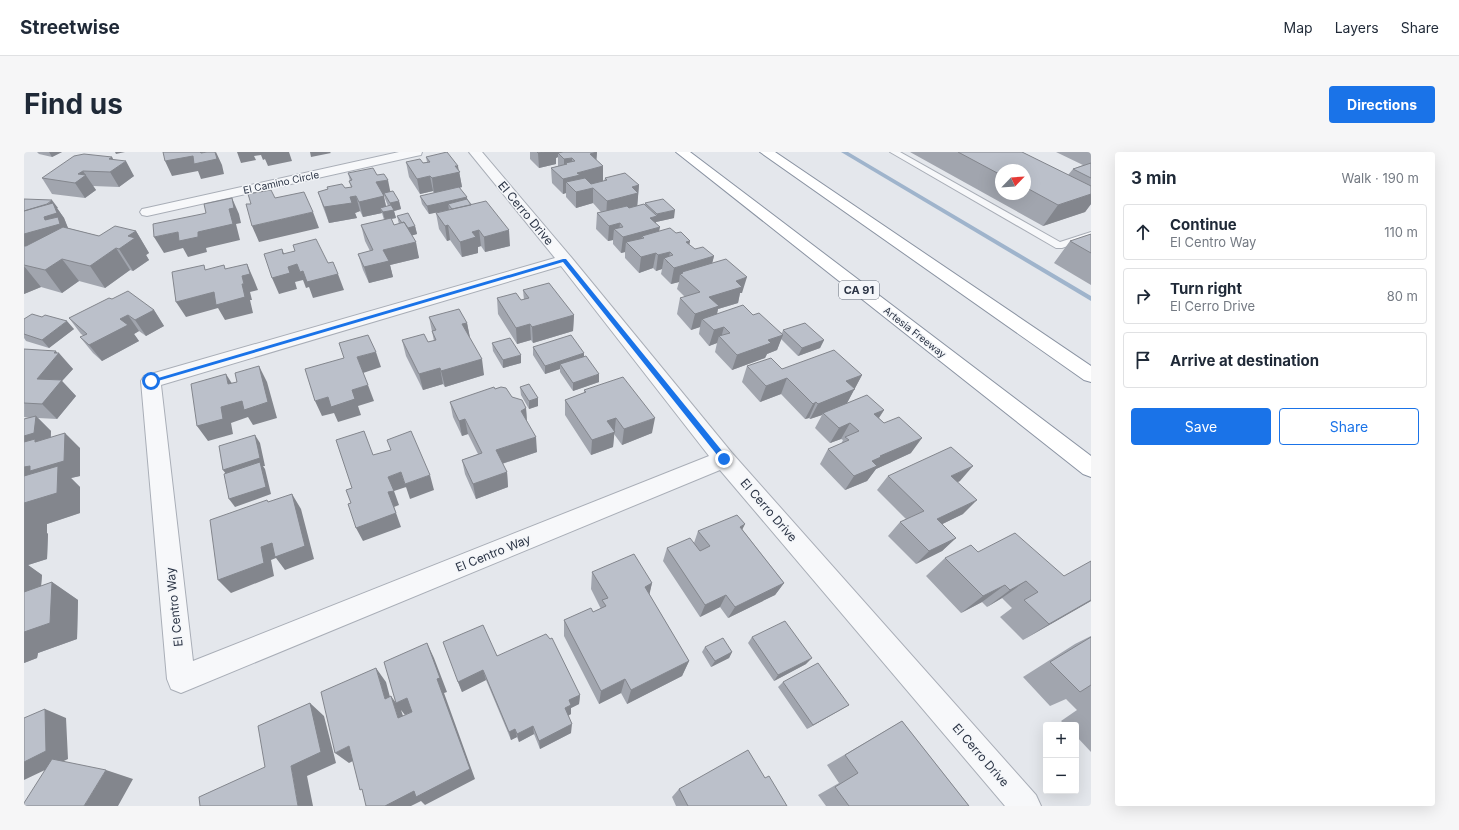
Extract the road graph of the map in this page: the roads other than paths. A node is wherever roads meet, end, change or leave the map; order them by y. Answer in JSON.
{"nodes":[{"id":1,"x":416,"y":152,"type":"edge"},
{"id":2,"x":475,"y":152,"type":"edge"},
{"id":3,"x":682,"y":152,"type":"edge"},
{"id":4,"x":766,"y":152,"type":"edge"},
{"id":5,"x":894,"y":152,"type":"edge"},
{"id":6,"x":146,"y":212,"type":"dead end"},
{"id":7,"x":1091,"y":234,"type":"edge"},
{"id":8,"x":564,"y":260,"type":"junction"},
{"id":9,"x":1091,"y":375,"type":"edge"},
{"id":10,"x":724,"y":459,"type":"junction"},
{"id":11,"x":1091,"y":468,"type":"edge"},
{"id":12,"x":1025,"y":806,"type":"edge"}],
"edges":[{"from":1,"to":6,"type":"street","name":"El Camino Circle"},
{"from":2,"to":8,"type":"street","name":"El Cerro Drive"},
{"from":3,"to":11,"type":"highway","name":"Artesia Freeway","number":"CA 91"},
{"from":4,"to":9,"type":"highway"},
{"from":5,"to":7,"type":"lane"},
{"from":8,"to":10,"type":"street","name":"El Cerro Drive"},
{"from":8,"to":10,"type":"street","name":"El Centro Way"},
{"from":10,"to":12,"type":"street","name":"El Cerro Drive"}]}
